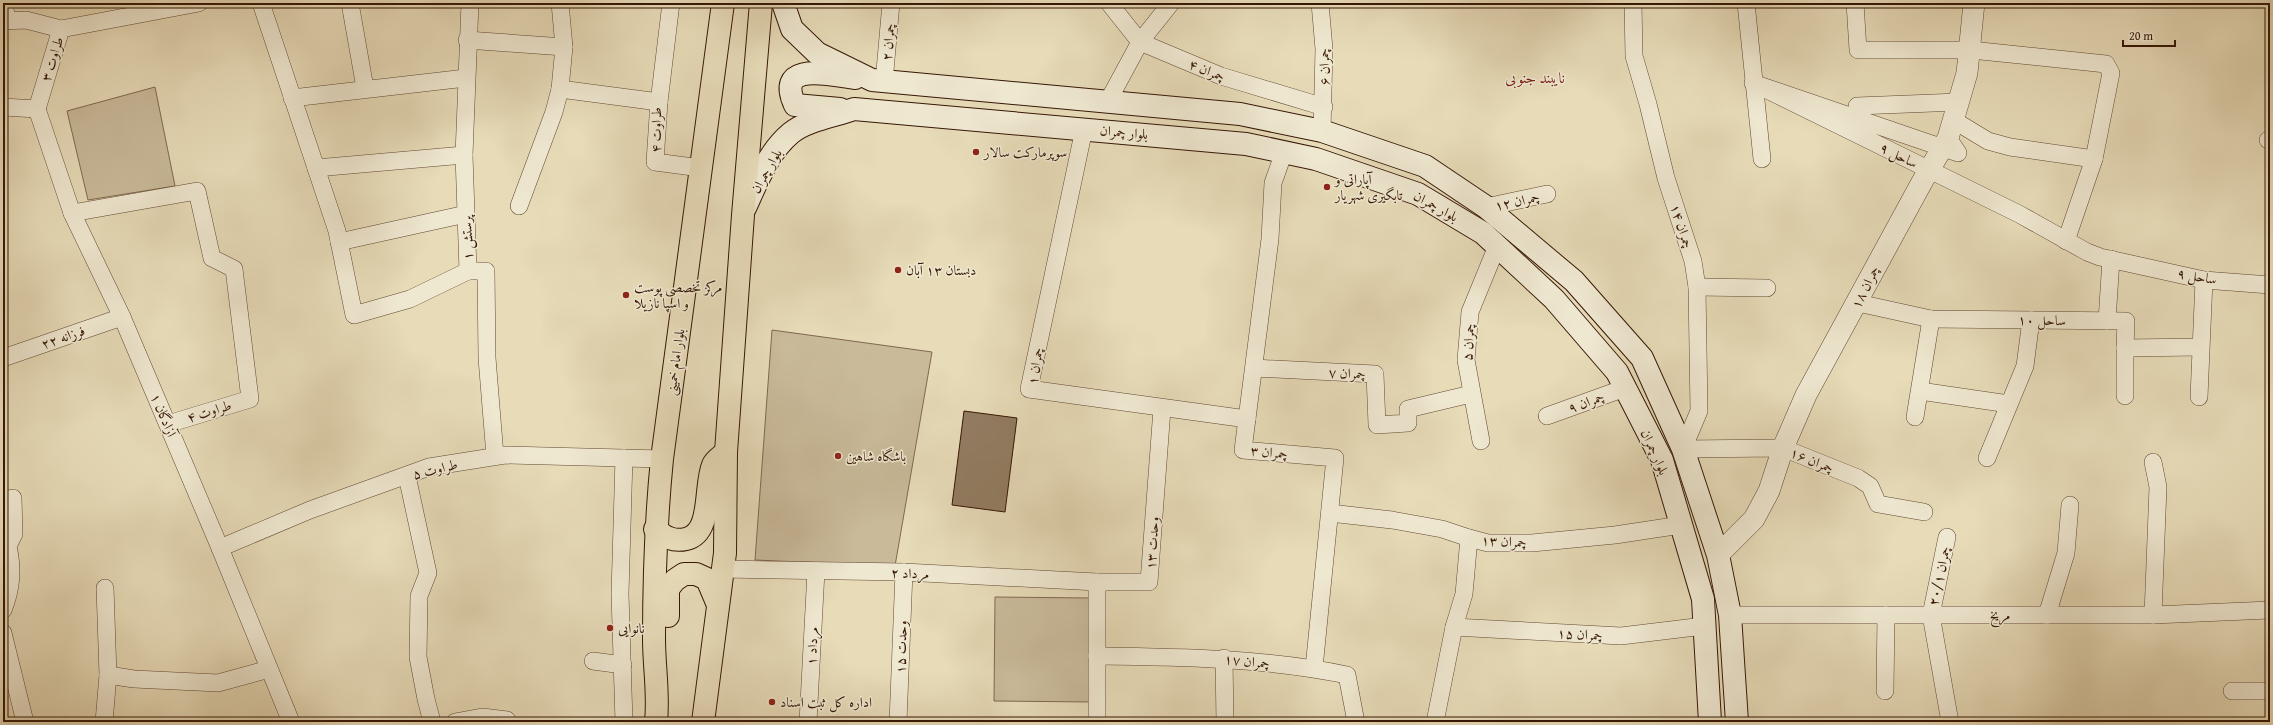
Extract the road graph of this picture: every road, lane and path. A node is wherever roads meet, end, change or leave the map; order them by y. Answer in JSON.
{"nodes":[{"id":1,"x":4,"y":3,"type":"edge"},
{"id":2,"x":199,"y":3,"type":"edge"},
{"id":3,"x":261,"y":3,"type":"edge"},
{"id":4,"x":350,"y":3,"type":"edge"},
{"id":5,"x":470,"y":3,"type":"edge"},
{"id":6,"x":560,"y":3,"type":"edge"},
{"id":7,"x":671,"y":3,"type":"edge"},
{"id":8,"x":723,"y":3,"type":"edge"},
{"id":9,"x":761,"y":3,"type":"edge"},
{"id":10,"x":783,"y":3,"type":"edge"},
{"id":11,"x":892,"y":3,"type":"edge"},
{"id":12,"x":1109,"y":3,"type":"edge"},
{"id":13,"x":1171,"y":3,"type":"edge"},
{"id":14,"x":1320,"y":3,"type":"edge"},
{"id":15,"x":1633,"y":3,"type":"edge"},
{"id":16,"x":1746,"y":3,"type":"edge"},
{"id":17,"x":1855,"y":3,"type":"edge"},
{"id":18,"x":1974,"y":3,"type":"edge"},
{"id":19,"x":5,"y":21,"type":"edge"},
{"id":20,"x":61,"y":29,"type":"junction"},
{"id":21,"x":467,"y":40,"type":"junction"},
{"id":22,"x":1140,"y":42,"type":"junction"},
{"id":23,"x":564,"y":47,"type":"junction"},
{"id":24,"x":1971,"y":50,"type":"junction"},
{"id":25,"x":466,"y":78,"type":"junction"},
{"id":26,"x":878,"y":81,"type":"junction"},
{"id":27,"x":1754,"y":83,"type":"junction"},
{"id":28,"x":365,"y":88,"type":"junction"},
{"id":29,"x":560,"y":89,"type":"junction"},
{"id":30,"x":292,"y":98,"type":"junction"},
{"id":31,"x":659,"y":102,"type":"junction"},
{"id":32,"x":1107,"y":103,"type":"junction"},
{"id":33,"x":1857,"y":106,"type":"dead end"},
{"id":34,"x":3,"y":107,"type":"edge"},
{"id":35,"x":1324,"y":107,"type":"junction"},
{"id":36,"x":37,"y":109,"type":"junction"},
{"id":37,"x":854,"y":109,"type":"junction"},
{"id":38,"x":1954,"y":120,"type":"junction"},
{"id":39,"x":1084,"y":129,"type":"junction"},
{"id":40,"x":1322,"y":131,"type":"junction"},
{"id":41,"x":1284,"y":152,"type":"junction"},
{"id":42,"x":464,"y":155,"type":"junction"},
{"id":43,"x":1316,"y":159,"type":"junction"},
{"id":44,"x":1762,"y":159,"type":"dead end"},
{"id":45,"x":2094,"y":159,"type":"junction"},
{"id":46,"x":316,"y":168,"type":"junction"},
{"id":47,"x":701,"y":168,"type":"junction"},
{"id":48,"x":1547,"y":194,"type":"dead end"},
{"id":49,"x":519,"y":206,"type":"dead end"},
{"id":50,"x":1486,"y":207,"type":"junction"},
{"id":51,"x":72,"y":214,"type":"junction"},
{"id":52,"x":466,"y":214,"type":"junction"},
{"id":53,"x":742,"y":215,"type":"junction"},
{"id":54,"x":2066,"y":241,"type":"junction"},
{"id":55,"x":339,"y":242,"type":"junction"},
{"id":56,"x":1497,"y":246,"type":"junction"},
{"id":57,"x":2111,"y":259,"type":"junction"},
{"id":58,"x":468,"y":271,"type":"junction"},
{"id":59,"x":2204,"y":280,"type":"junction"},
{"id":60,"x":2270,"y":284,"type":"edge"},
{"id":61,"x":1697,"y":287,"type":"junction"},
{"id":62,"x":1766,"y":288,"type":"dead end"},
{"id":63,"x":1858,"y":303,"type":"junction"},
{"id":64,"x":122,"y":317,"type":"junction"},
{"id":65,"x":1931,"y":319,"type":"junction"},
{"id":66,"x":2031,"y":320,"type":"junction"},
{"id":67,"x":2106,"y":321,"type":"junction"},
{"id":68,"x":2200,"y":347,"type":"junction"},
{"id":69,"x":2126,"y":348,"type":"junction"},
{"id":70,"x":3,"y":358,"type":"edge"},
{"id":71,"x":1254,"y":368,"type":"junction"},
{"id":72,"x":1625,"y":388,"type":"junction"},
{"id":73,"x":1920,"y":391,"type":"junction"},
{"id":74,"x":1471,"y":394,"type":"junction"},
{"id":75,"x":2125,"y":396,"type":"dead end"},
{"id":76,"x":2199,"y":397,"type":"dead end"},
{"id":77,"x":2009,"y":404,"type":"junction"},
{"id":78,"x":1162,"y":408,"type":"junction"},
{"id":79,"x":1547,"y":416,"type":"dead end"},
{"id":80,"x":1915,"y":417,"type":"dead end"},
{"id":81,"x":1247,"y":419,"type":"junction"},
{"id":82,"x":168,"y":424,"type":"junction"},
{"id":83,"x":1481,"y":441,"type":"dead end"},
{"id":84,"x":1783,"y":448,"type":"junction"},
{"id":85,"x":1683,"y":449,"type":"junction"},
{"id":86,"x":726,"y":452,"type":"junction"},
{"id":87,"x":495,"y":456,"type":"junction"},
{"id":88,"x":624,"y":458,"type":"junction"},
{"id":89,"x":1987,"y":458,"type":"dead end"},
{"id":90,"x":662,"y":459,"type":"junction"},
{"id":91,"x":2153,"y":462,"type":"dead end"},
{"id":92,"x":407,"y":476,"type":"junction"},
{"id":93,"x":3,"y":500,"type":"edge"},
{"id":94,"x":2070,"y":505,"type":"dead end"},
{"id":95,"x":1924,"y":512,"type":"dead end"},
{"id":96,"x":1330,"y":513,"type":"junction"},
{"id":97,"x":1681,"y":525,"type":"junction"},
{"id":98,"x":655,"y":529,"type":"junction"},
{"id":99,"x":1947,"y":537,"type":"dead end"},
{"id":100,"x":1468,"y":538,"type":"junction"},
{"id":101,"x":220,"y":548,"type":"junction"},
{"id":102,"x":1718,"y":556,"type":"junction"},
{"id":103,"x":723,"y":570,"type":"junction"},
{"id":104,"x":816,"y":571,"type":"junction"},
{"id":105,"x":904,"y":572,"type":"junction"},
{"id":106,"x":1097,"y":582,"type":"junction"},
{"id":107,"x":105,"y":588,"type":"dead end"},
{"id":108,"x":718,"y":606,"type":"junction"},
{"id":109,"x":3,"y":610,"type":"edge"},
{"id":110,"x":2270,"y":610,"type":"edge"},
{"id":111,"x":1730,"y":615,"type":"junction"},
{"id":112,"x":1886,"y":615,"type":"junction"},
{"id":113,"x":1931,"y":615,"type":"junction"},
{"id":114,"x":2047,"y":615,"type":"junction"},
{"id":115,"x":2153,"y":615,"type":"junction"},
{"id":116,"x":1704,"y":626,"type":"junction"},
{"id":117,"x":1454,"y":627,"type":"junction"},
{"id":118,"x":3,"y":632,"type":"edge"},
{"id":119,"x":1097,"y":656,"type":"junction"},
{"id":120,"x":1224,"y":658,"type":"junction"},
{"id":121,"x":593,"y":661,"type":"dead end"},
{"id":122,"x":623,"y":665,"type":"junction"},
{"id":123,"x":1314,"y":668,"type":"junction"},
{"id":124,"x":269,"y":669,"type":"junction"},
{"id":125,"x":108,"y":675,"type":"junction"},
{"id":126,"x":10,"y":688,"type":"edge"},
{"id":127,"x":1885,"y":691,"type":"dead end"},
{"id":128,"x":2232,"y":691,"type":"dead end"},
{"id":129,"x":2270,"y":691,"type":"edge"},
{"id":130,"x":657,"y":714,"type":"edge"},
{"id":131,"x":507,"y":720,"type":"dead end"},
{"id":132,"x":25,"y":722,"type":"edge"},
{"id":133,"x":104,"y":722,"type":"edge"},
{"id":134,"x":291,"y":722,"type":"edge"},
{"id":135,"x":432,"y":722,"type":"edge"},
{"id":136,"x":455,"y":722,"type":"edge"},
{"id":137,"x":624,"y":722,"type":"edge"},
{"id":138,"x":703,"y":722,"type":"edge"},
{"id":139,"x":808,"y":722,"type":"edge"},
{"id":140,"x":898,"y":722,"type":"edge"},
{"id":141,"x":1097,"y":722,"type":"edge"},
{"id":142,"x":1225,"y":722,"type":"edge"},
{"id":143,"x":1356,"y":722,"type":"edge"},
{"id":144,"x":1435,"y":722,"type":"edge"},
{"id":145,"x":1710,"y":722,"type":"edge"},
{"id":146,"x":1737,"y":722,"type":"edge"},
{"id":147,"x":1950,"y":722,"type":"edge"}],
"edges":[{"from":1,"to":19,"type":"street"},
{"from":2,"to":20,"type":"street","name":"طراوت ۳"},
{"from":3,"to":30,"type":"street"},
{"from":4,"to":28,"type":"street"},
{"from":5,"to":21,"type":"street","name":"پرستش ۱"},
{"from":6,"to":23,"type":"street"},
{"from":7,"to":31,"type":"street"},
{"from":8,"to":47,"type":"main road","name":"بلوار امام خمینی"},
{"from":9,"to":53,"type":"main road"},
{"from":10,"to":26,"type":"main road","name":"بلوار چمران"},
{"from":11,"to":26,"type":"street","name":"چمران ۲"},
{"from":12,"to":22,"type":"street","name":"چمران ۴"},
{"from":13,"to":22,"type":"street"},
{"from":14,"to":35,"type":"street","name":"چمران ۶"},
{"from":15,"to":61,"type":"street","name":"چمران ۱۴"},
{"from":16,"to":27,"type":"street"},
{"from":17,"to":24,"type":"street"},
{"from":18,"to":24,"type":"street","name":"چمران ۱۸"},
{"from":19,"to":20,"type":"street"},
{"from":20,"to":36,"type":"street","name":"طراوت ۳"},
{"from":21,"to":23,"type":"street"},
{"from":21,"to":25,"type":"street","name":"پرستش ۱"},
{"from":22,"to":32,"type":"street"},
{"from":22,"to":35,"type":"street","name":"چمران ۴"},
{"from":23,"to":29,"type":"street"},
{"from":24,"to":38,"type":"street","name":"چمران ۱۸"},
{"from":24,"to":45,"type":"street"},
{"from":25,"to":28,"type":"street"},
{"from":25,"to":42,"type":"street","name":"پرستش ۱"},
{"from":26,"to":32,"type":"main road","name":"بلوار چمران"},
{"from":26,"to":37,"type":"main road"},
{"from":27,"to":38,"type":"street","name":"ساحل ۹"},
{"from":27,"to":44,"type":"street"},
{"from":27,"to":54,"type":"street","name":"ساحل ۹"},
{"from":28,"to":30,"type":"street"},
{"from":29,"to":31,"type":"street","name":"طراوت ۴"},
{"from":29,"to":49,"type":"street"},
{"from":30,"to":46,"type":"street"},
{"from":31,"to":47,"type":"street","name":"طراوت ۴"},
{"from":32,"to":40,"type":"main road","name":"بلوار چمران"},
{"from":33,"to":38,"type":"street"},
{"from":34,"to":36,"type":"street"},
{"from":35,"to":40,"type":"street","name":"چمران ۶"},
{"from":36,"to":51,"type":"street","name":"آزادگان ۱"},
{"from":37,"to":39,"type":"main road","name":"بلوار چمران"},
{"from":37,"to":53,"type":"main road","name":"بلوار چمران"},
{"from":38,"to":45,"type":"street"},
{"from":38,"to":63,"type":"street","name":"چمران ۱۸"},
{"from":39,"to":41,"type":"main road","name":"بلوار چمران"},
{"from":39,"to":78,"type":"street","name":"چمران ۱"},
{"from":40,"to":43,"type":"main road"},
{"from":40,"to":50,"type":"main road","name":"بلوار چمران"},
{"from":41,"to":43,"type":"main road","name":"بلوار چمران"},
{"from":41,"to":71,"type":"street","name":"چمران ۳"},
{"from":42,"to":46,"type":"street"},
{"from":42,"to":52,"type":"street","name":"پرستش ۱"},
{"from":43,"to":56,"type":"main road","name":"بلوار چمران"},
{"from":45,"to":54,"type":"street"},
{"from":46,"to":55,"type":"street"},
{"from":47,"to":90,"type":"main road","name":"بلوار امام خمینی"},
{"from":48,"to":50,"type":"street","name":"چمران ۱۲"},
{"from":50,"to":85,"type":"main road","name":"بلوار چمران"},
{"from":51,"to":64,"type":"street","name":"آزادگان ۱"},
{"from":51,"to":82,"type":"street","name":"طراوت ۴"},
{"from":52,"to":55,"type":"street"},
{"from":52,"to":58,"type":"street","name":"پرستش ۱"},
{"from":53,"to":86,"type":"main road"},
{"from":54,"to":57,"type":"street","name":"ساحل ۹"},
{"from":55,"to":58,"type":"street"},
{"from":56,"to":72,"type":"main road","name":"بلوار چمران"},
{"from":56,"to":74,"type":"street","name":"چمران ۵"},
{"from":57,"to":59,"type":"street","name":"ساحل ۹"},
{"from":57,"to":67,"type":"street"},
{"from":58,"to":87,"type":"street","name":"پرستش ۱"},
{"from":59,"to":60,"type":"street","name":"ساحل ۹"},
{"from":59,"to":68,"type":"street"},
{"from":61,"to":62,"type":"street"},
{"from":61,"to":85,"type":"street","name":"چمران ۱۴"},
{"from":63,"to":65,"type":"street","name":"ساحل ۱۰"},
{"from":63,"to":84,"type":"street","name":"چمران ۱۸"},
{"from":64,"to":70,"type":"street","name":"فرزانه ۲۲"},
{"from":64,"to":82,"type":"street","name":"آزادگان ۱"},
{"from":65,"to":66,"type":"street","name":"ساحل ۱۰"},
{"from":65,"to":73,"type":"street"},
{"from":66,"to":67,"type":"street","name":"ساحل ۱۰"},
{"from":66,"to":77,"type":"street"},
{"from":67,"to":69,"type":"street","name":"ساحل ۱۰"},
{"from":68,"to":69,"type":"street"},
{"from":68,"to":76,"type":"street"},
{"from":69,"to":75,"type":"street"},
{"from":71,"to":74,"type":"street","name":"چمران ۷"},
{"from":71,"to":81,"type":"street","name":"چمران ۳"},
{"from":72,"to":79,"type":"street","name":"چمران ۹"},
{"from":72,"to":97,"type":"main road","name":"بلوار چمران"},
{"from":73,"to":77,"type":"street"},
{"from":73,"to":80,"type":"street"},
{"from":74,"to":83,"type":"street","name":"چمران ۵"},
{"from":77,"to":89,"type":"street"},
{"from":78,"to":81,"type":"street","name":"چمران ۱"},
{"from":78,"to":106,"type":"street","name":"وحدت ۱۳"},
{"from":81,"to":96,"type":"street","name":"چمران ۳"},
{"from":82,"to":101,"type":"street","name":"آزادگان ۱"},
{"from":84,"to":85,"type":"street","name":"چمران ۱۶"},
{"from":84,"to":95,"type":"street","name":"چمران ۱۶"},
{"from":84,"to":102,"type":"street","name":"چمران ۱۸"},
{"from":85,"to":102,"type":"main road","name":"بلوار چمران"},
{"from":86,"to":98,"type":"main road"},
{"from":86,"to":103,"type":"main road"},
{"from":87,"to":88,"type":"street","name":"طراوت ۵"},
{"from":87,"to":92,"type":"street","name":"طراوت ۵"},
{"from":88,"to":90,"type":"street","name":"طراوت ۵"},
{"from":88,"to":122,"type":"street"},
{"from":90,"to":98,"type":"main road","name":"بلوار امام خمینی"},
{"from":91,"to":115,"type":"street"},
{"from":92,"to":101,"type":"street","name":"طراوت ۵"},
{"from":92,"to":135,"type":"street"},
{"from":93,"to":109,"type":"street"},
{"from":94,"to":114,"type":"street"},
{"from":96,"to":100,"type":"street","name":"چمران ۱۳"},
{"from":96,"to":123,"type":"street","name":"چمران ۳"},
{"from":97,"to":100,"type":"street","name":"چمران ۱۳"},
{"from":97,"to":116,"type":"main road","name":"بلوار چمران"},
{"from":98,"to":130,"type":"main road","name":"بلوار امام خمینی"},
{"from":99,"to":113,"type":"street","name":"چمران ۲۰/۱"},
{"from":100,"to":117,"type":"street"},
{"from":101,"to":124,"type":"street","name":"آزادگان ۱"},
{"from":102,"to":111,"type":"main road","name":"بلوار چمران"},
{"from":103,"to":104,"type":"street","name":"مرداد ۲"},
{"from":103,"to":108,"type":"main road"},
{"from":104,"to":105,"type":"street","name":"مرداد ۲"},
{"from":104,"to":139,"type":"street","name":"مرداد ۱"},
{"from":105,"to":106,"type":"street","name":"مرداد ۲"},
{"from":105,"to":140,"type":"street","name":"وحدت ۱۵"},
{"from":106,"to":119,"type":"street"},
{"from":107,"to":125,"type":"street"},
{"from":108,"to":130,"type":"main road"},
{"from":108,"to":138,"type":"main road"},
{"from":110,"to":115,"type":"street","name":"مریخ"},
{"from":111,"to":112,"type":"street","name":"مریخ"},
{"from":111,"to":146,"type":"main road","name":"بلوار چمران"},
{"from":112,"to":113,"type":"street","name":"مریخ"},
{"from":112,"to":127,"type":"street"},
{"from":113,"to":114,"type":"street","name":"مریخ"},
{"from":113,"to":147,"type":"street"},
{"from":114,"to":115,"type":"street","name":"مریخ"},
{"from":116,"to":117,"type":"street","name":"چمران ۱۵"},
{"from":116,"to":145,"type":"main road","name":"بلوار چمران"},
{"from":117,"to":144,"type":"street"},
{"from":118,"to":126,"type":"street"},
{"from":119,"to":120,"type":"street","name":"چمران ۱۷"},
{"from":119,"to":141,"type":"street"},
{"from":120,"to":123,"type":"street","name":"چمران ۱۷"},
{"from":120,"to":142,"type":"street"},
{"from":121,"to":122,"type":"street"},
{"from":122,"to":137,"type":"street"},
{"from":123,"to":143,"type":"street","name":"چمران ۱۷"},
{"from":124,"to":125,"type":"street"},
{"from":124,"to":134,"type":"street","name":"آزادگان ۱"},
{"from":125,"to":133,"type":"street"},
{"from":126,"to":132,"type":"street"},
{"from":128,"to":129,"type":"street"},
{"from":131,"to":136,"type":"street"}]}
